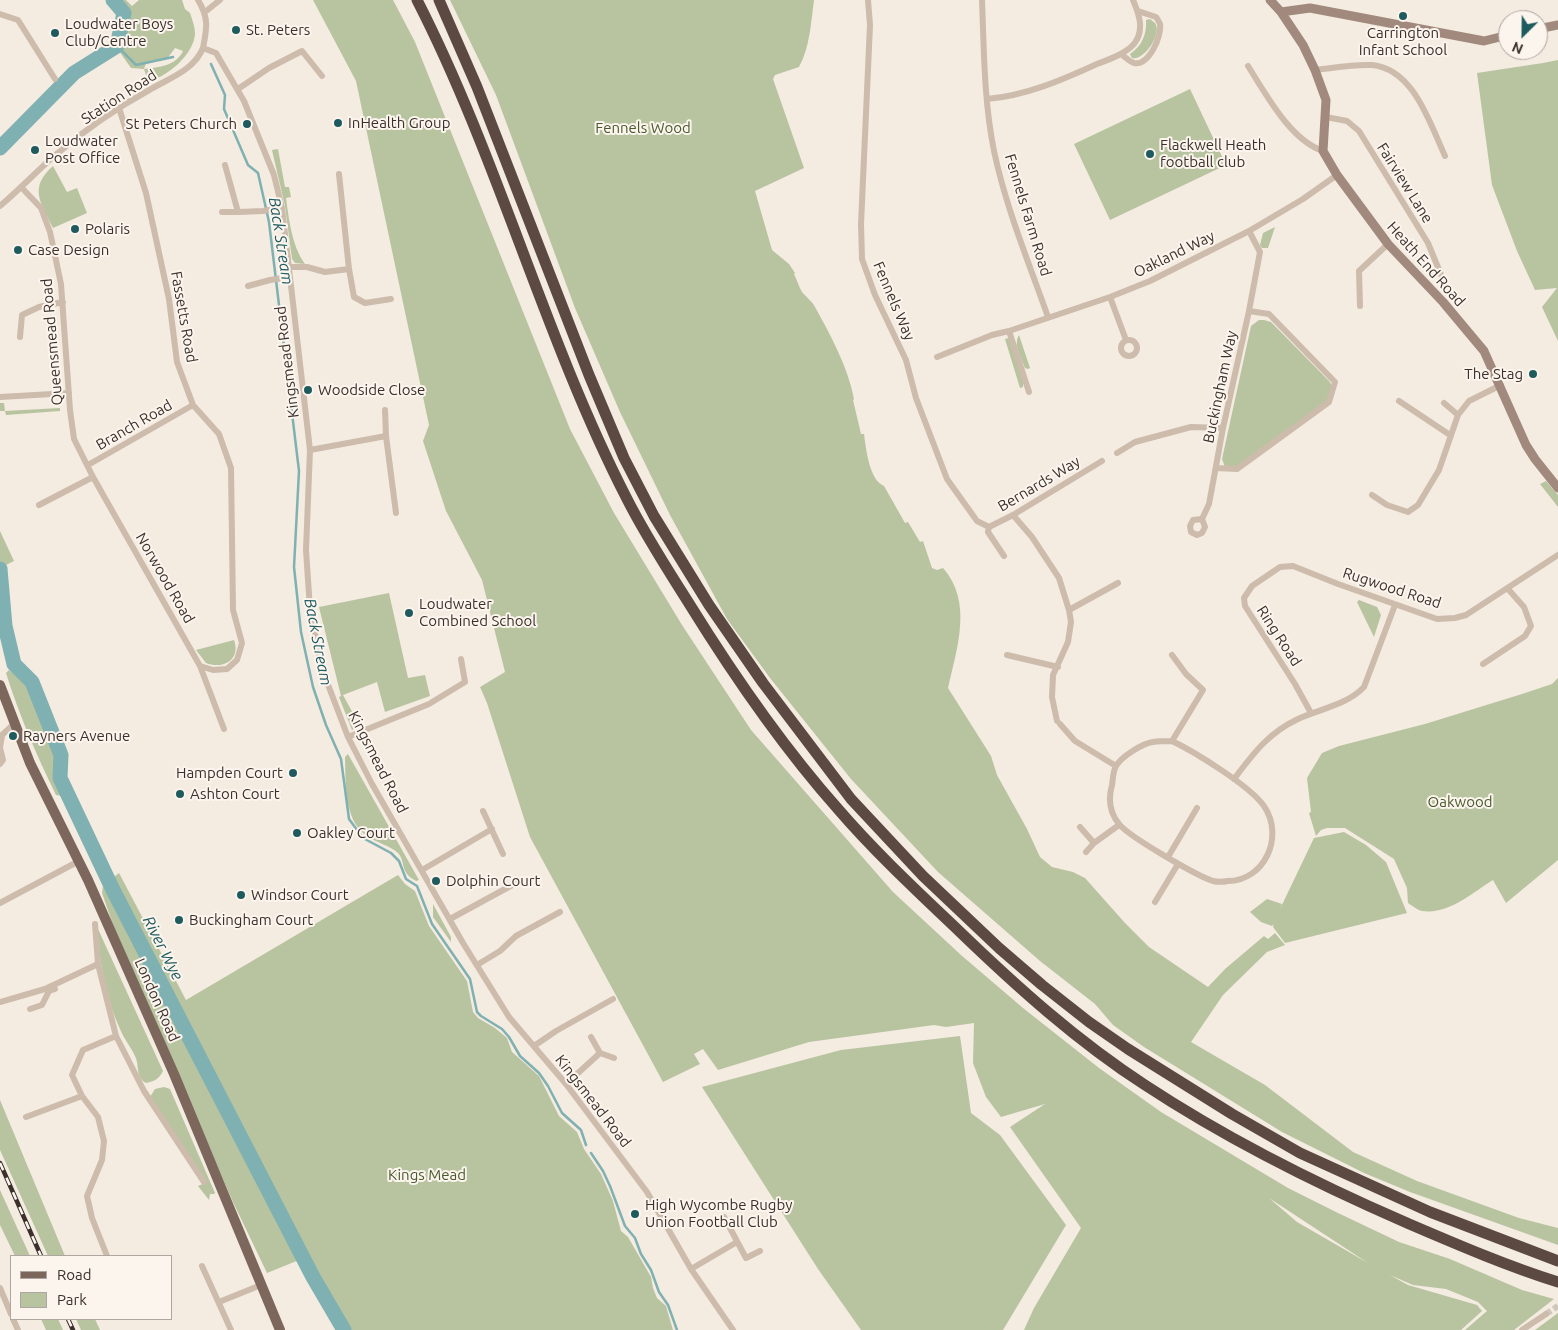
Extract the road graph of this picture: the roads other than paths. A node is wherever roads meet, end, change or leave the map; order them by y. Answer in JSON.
{"nodes":[{"id":1,"x":198,"y":0,"type":"edge"},
{"id":2,"x":220,"y":0,"type":"edge"},
{"id":3,"x":417,"y":0,"type":"edge"},
{"id":4,"x":438,"y":0,"type":"edge"},
{"id":5,"x":868,"y":0,"type":"edge"},
{"id":6,"x":982,"y":0,"type":"edge"},
{"id":7,"x":1133,"y":0,"type":"edge"},
{"id":8,"x":1270,"y":0,"type":"edge"},
{"id":9,"x":1138,"y":11,"type":"junction"},
{"id":10,"x":206,"y":12,"type":"junction"},
{"id":11,"x":1281,"y":12,"type":"junction"},
{"id":12,"x":0,"y":14,"type":"edge"},
{"id":13,"x":1498,"y":38,"type":"edge"},
{"id":14,"x":203,"y":48,"type":"junction"},
{"id":15,"x":1121,"y":54,"type":"junction"},
{"id":16,"x":1248,"y":66,"type":"dead end"},
{"id":17,"x":1315,"y":70,"type":"junction"},
{"id":18,"x":322,"y":76,"type":"dead end"},
{"id":19,"x":55,"y":79,"type":"dead end"},
{"id":20,"x":238,"y":89,"type":"junction"},
{"id":21,"x":987,"y":99,"type":"junction"},
{"id":22,"x":119,"y":108,"type":"junction"},
{"id":23,"x":1326,"y":117,"type":"junction"},
{"id":24,"x":1323,"y":150,"type":"junction"},
{"id":25,"x":1445,"y":156,"type":"dead end"},
{"id":26,"x":226,"y":165,"type":"dead end"},
{"id":27,"x":339,"y":174,"type":"dead end"},
{"id":28,"x":1337,"y":175,"type":"junction"},
{"id":29,"x":22,"y":188,"type":"junction"},
{"id":30,"x":0,"y":206,"type":"edge"},
{"id":31,"x":282,"y":208,"type":"junction"},
{"id":32,"x":222,"y":212,"type":"dead end"},
{"id":33,"x":238,"y":212,"type":"junction"},
{"id":34,"x":1249,"y":231,"type":"junction"},
{"id":35,"x":1388,"y":244,"type":"junction"},
{"id":36,"x":289,"y":267,"type":"junction"},
{"id":37,"x":349,"y":269,"type":"junction"},
{"id":38,"x":290,"y":277,"type":"junction"},
{"id":39,"x":1444,"y":282,"type":"dead end"},
{"id":40,"x":248,"y":286,"type":"dead end"},
{"id":41,"x":1110,"y":297,"type":"junction"},
{"id":42,"x":390,"y":299,"type":"dead end"},
{"id":43,"x":63,"y":302,"type":"junction"},
{"id":44,"x":1360,"y":306,"type":"dead end"},
{"id":45,"x":1250,"y":312,"type":"junction"},
{"id":46,"x":1048,"y":317,"type":"junction"},
{"id":47,"x":1009,"y":331,"type":"junction"},
{"id":48,"x":20,"y":337,"type":"dead end"},
{"id":49,"x":1126,"y":340,"type":"dead end"},
{"id":50,"x":937,"y":357,"type":"dead end"},
{"id":51,"x":1501,"y":386,"type":"junction"},
{"id":52,"x":1029,"y":392,"type":"dead end"},
{"id":53,"x":69,"y":393,"type":"junction"},
{"id":54,"x":0,"y":396,"type":"edge"},
{"id":55,"x":1399,"y":401,"type":"dead end"},
{"id":56,"x":1444,"y":403,"type":"dead end"},
{"id":57,"x":193,"y":406,"type":"junction"},
{"id":58,"x":385,"y":410,"type":"dead end"},
{"id":59,"x":1458,"y":416,"type":"junction"},
{"id":60,"x":1223,"y":428,"type":"junction"},
{"id":61,"x":1450,"y":435,"type":"junction"},
{"id":62,"x":386,"y":436,"type":"junction"},
{"id":63,"x":76,"y":444,"type":"joint"},
{"id":64,"x":310,"y":450,"type":"junction"},
{"id":65,"x":1117,"y":453,"type":"dead end"},
{"id":66,"x":1102,"y":461,"type":"dead end"},
{"id":67,"x":88,"y":466,"type":"junction"},
{"id":68,"x":1216,"y":468,"type":"junction"},
{"id":69,"x":93,"y":477,"type":"junction"},
{"id":70,"x":1558,"y":488,"type":"edge"},
{"id":71,"x":1372,"y":495,"type":"dead end"},
{"id":72,"x":39,"y":505,"type":"dead end"},
{"id":73,"x":396,"y":513,"type":"dead end"},
{"id":74,"x":1013,"y":515,"type":"junction"},
{"id":75,"x":1202,"y":519,"type":"dead end"},
{"id":76,"x":989,"y":527,"type":"junction"},
{"id":77,"x":1558,"y":555,"type":"edge"},
{"id":78,"x":1004,"y":556,"type":"dead end"},
{"id":79,"x":1292,"y":566,"type":"joint"},
{"id":80,"x":1118,"y":583,"type":"dead end"},
{"id":81,"x":1508,"y":589,"type":"junction"},
{"id":82,"x":1395,"y":605,"type":"junction"},
{"id":83,"x":1069,"y":610,"type":"junction"},
{"id":84,"x":1008,"y":655,"type":"dead end"},
{"id":85,"x":1172,"y":655,"type":"dead end"},
{"id":86,"x":461,"y":659,"type":"dead end"},
{"id":87,"x":1483,"y":664,"type":"dead end"},
{"id":88,"x":200,"y":666,"type":"junction"},
{"id":89,"x":1058,"y":667,"type":"junction"},
{"id":90,"x":0,"y":685,"type":"edge"},
{"id":91,"x":1311,"y":713,"type":"junction"},
{"id":92,"x":16,"y":722,"type":"junction"},
{"id":93,"x":224,"y":728,"type":"dead end"},
{"id":94,"x":348,"y":737,"type":"junction"},
{"id":95,"x":1172,"y":741,"type":"junction"},
{"id":96,"x":0,"y":764,"type":"edge"},
{"id":97,"x":1116,"y":766,"type":"junction"},
{"id":98,"x":1234,"y":779,"type":"junction"},
{"id":99,"x":1197,"y":808,"type":"dead end"},
{"id":100,"x":483,"y":811,"type":"dead end"},
{"id":101,"x":1119,"y":825,"type":"junction"},
{"id":102,"x":1080,"y":827,"type":"dead end"},
{"id":103,"x":492,"y":829,"type":"junction"},
{"id":104,"x":1094,"y":843,"type":"junction"},
{"id":105,"x":1086,"y":852,"type":"dead end"},
{"id":106,"x":503,"y":854,"type":"dead end"},
{"id":107,"x":1168,"y":857,"type":"junction"},
{"id":108,"x":79,"y":861,"type":"junction"},
{"id":109,"x":1178,"y":864,"type":"junction"},
{"id":110,"x":422,"y":870,"type":"junction"},
{"id":111,"x":516,"y":883,"type":"dead end"},
{"id":112,"x":1155,"y":902,"type":"dead end"},
{"id":113,"x":0,"y":903,"type":"edge"},
{"id":114,"x":560,"y":912,"type":"dead end"},
{"id":115,"x":450,"y":918,"type":"junction"},
{"id":116,"x":94,"y":924,"type":"dead end"},
{"id":117,"x":477,"y":965,"type":"junction"},
{"id":118,"x":99,"y":966,"type":"junction"},
{"id":119,"x":613,"y":1000,"type":"dead end"},
{"id":120,"x":0,"y":1002,"type":"edge"},
{"id":121,"x":30,"y":1009,"type":"dead end"},
{"id":122,"x":116,"y":1036,"type":"junction"},
{"id":123,"x":591,"y":1037,"type":"dead end"},
{"id":124,"x":534,"y":1046,"type":"junction"},
{"id":125,"x":600,"y":1053,"type":"junction"},
{"id":126,"x":614,"y":1058,"type":"dead end"},
{"id":127,"x":566,"y":1084,"type":"junction"},
{"id":128,"x":82,"y":1096,"type":"junction"},
{"id":129,"x":26,"y":1117,"type":"dead end"},
{"id":130,"x":204,"y":1182,"type":"dead end"},
{"id":131,"x":724,"y":1217,"type":"dead end"},
{"id":132,"x":737,"y":1242,"type":"junction"},
{"id":133,"x":760,"y":1251,"type":"dead end"},
{"id":134,"x":107,"y":1255,"type":"edge"},
{"id":135,"x":1558,"y":1261,"type":"edge"},
{"id":136,"x":202,"y":1266,"type":"dead end"},
{"id":137,"x":691,"y":1268,"type":"junction"},
{"id":138,"x":1558,"y":1282,"type":"edge"},
{"id":139,"x":261,"y":1285,"type":"junction"},
{"id":140,"x":0,"y":1288,"type":"edge"},
{"id":141,"x":219,"y":1302,"type":"junction"},
{"id":142,"x":10,"y":1312,"type":"edge"},
{"id":143,"x":1546,"y":1314,"type":"tunnel mouth"},
{"id":144,"x":231,"y":1330,"type":"edge"},
{"id":145,"x":280,"y":1330,"type":"edge"},
{"id":146,"x":733,"y":1330,"type":"edge"},
{"id":147,"x":1522,"y":1330,"type":"edge"}],
"edges":[{"from":1,"to":10,"type":"street"},
{"from":2,"to":10,"type":"street"},
{"from":3,"to":138,"type":"highway"},
{"from":4,"to":135,"type":"highway"},
{"from":5,"to":76,"type":"street","name":"Fennels Way"},
{"from":6,"to":21,"type":"street","name":"Fennels Farm Road"},
{"from":7,"to":9,"type":"street"},
{"from":8,"to":11,"type":"street"},
{"from":9,"to":15,"type":"street"},
{"from":9,"to":15,"type":"street"},
{"from":10,"to":14,"type":"street"},
{"from":11,"to":13,"type":"street"},
{"from":11,"to":17,"type":"street"},
{"from":12,"to":19,"type":"street"},
{"from":14,"to":20,"type":"street","name":"Kingsmead Road"},
{"from":14,"to":22,"type":"street","name":"Station Road"},
{"from":15,"to":21,"type":"street"},
{"from":16,"to":24,"type":"street"},
{"from":17,"to":23,"type":"street"},
{"from":17,"to":25,"type":"street"},
{"from":18,"to":20,"type":"street"},
{"from":20,"to":31,"type":"street","name":"Kingsmead Road"},
{"from":21,"to":46,"type":"street","name":"Fennels Farm Road"},
{"from":22,"to":29,"type":"street","name":"Station Road"},
{"from":22,"to":57,"type":"street","name":"Fassetts Road"},
{"from":23,"to":24,"type":"street"},
{"from":23,"to":39,"type":"street","name":"Fairview Lane"},
{"from":24,"to":28,"type":"street","name":"Heath End Road"},
{"from":26,"to":33,"type":"street"},
{"from":27,"to":37,"type":"street"},
{"from":28,"to":34,"type":"street","name":"Oakland Way"},
{"from":28,"to":35,"type":"street","name":"Heath End Road"},
{"from":29,"to":30,"type":"street","name":"Station Road"},
{"from":29,"to":43,"type":"street","name":"Queensmead Road"},
{"from":31,"to":33,"type":"street"},
{"from":31,"to":36,"type":"street","name":"Kingsmead Road"},
{"from":32,"to":33,"type":"street"},
{"from":34,"to":41,"type":"street","name":"Oakland Way"},
{"from":34,"to":45,"type":"street","name":"Buckingham Way"},
{"from":35,"to":44,"type":"street"},
{"from":35,"to":51,"type":"street","name":"Heath End Road"},
{"from":36,"to":37,"type":"street"},
{"from":36,"to":38,"type":"street","name":"Kingsmead Road"},
{"from":37,"to":42,"type":"street"},
{"from":38,"to":40,"type":"street"},
{"from":38,"to":64,"type":"street","name":"Kingsmead Road"},
{"from":41,"to":46,"type":"street","name":"Oakland Way"},
{"from":41,"to":49,"type":"street"},
{"from":43,"to":48,"type":"street"},
{"from":43,"to":53,"type":"street","name":"Queensmead Road"},
{"from":45,"to":60,"type":"street","name":"Buckingham Way"},
{"from":45,"to":68,"type":"street"},
{"from":46,"to":47,"type":"street","name":"Oakland Way"},
{"from":47,"to":50,"type":"street","name":"Oakland Way"},
{"from":47,"to":52,"type":"street"},
{"from":51,"to":59,"type":"street"},
{"from":51,"to":70,"type":"street","name":"Heath End Road"},
{"from":53,"to":54,"type":"street"},
{"from":53,"to":63,"type":"street","name":"Queensmead Road"},
{"from":55,"to":61,"type":"street"},
{"from":56,"to":59,"type":"street"},
{"from":57,"to":67,"type":"street","name":"Branch Road"},
{"from":57,"to":88,"type":"street","name":"Fassetts Road"},
{"from":58,"to":62,"type":"street"},
{"from":59,"to":61,"type":"street"},
{"from":60,"to":65,"type":"street"},
{"from":60,"to":68,"type":"street","name":"Buckingham Way"},
{"from":61,"to":71,"type":"street"},
{"from":62,"to":64,"type":"street"},
{"from":62,"to":73,"type":"street"},
{"from":63,"to":67,"type":"street","name":"Norwood Road"},
{"from":64,"to":94,"type":"street","name":"Kingsmead Road"},
{"from":66,"to":74,"type":"street","name":"Bernards Way"},
{"from":67,"to":69,"type":"street","name":"Norwood Road"},
{"from":68,"to":75,"type":"street","name":"Buckingham Way"},
{"from":69,"to":72,"type":"street"},
{"from":69,"to":88,"type":"street","name":"Norwood Road"},
{"from":74,"to":76,"type":"street","name":"Bernards Way"},
{"from":74,"to":83,"type":"street"},
{"from":76,"to":78,"type":"street"},
{"from":77,"to":81,"type":"street","name":"Rugwood Road"},
{"from":79,"to":82,"type":"street","name":"Rugwood Road"},
{"from":79,"to":91,"type":"street","name":"Ring Road"},
{"from":80,"to":83,"type":"street"},
{"from":81,"to":82,"type":"street","name":"Rugwood Road"},
{"from":81,"to":87,"type":"street"},
{"from":82,"to":91,"type":"street"},
{"from":83,"to":89,"type":"street"},
{"from":84,"to":89,"type":"street"},
{"from":85,"to":95,"type":"street"},
{"from":86,"to":94,"type":"street"},
{"from":88,"to":93,"type":"street","name":"Norwood Road"},
{"from":89,"to":97,"type":"street"},
{"from":90,"to":92,"type":"main road","name":"London Road"},
{"from":91,"to":98,"type":"street"},
{"from":92,"to":96,"type":"street"},
{"from":92,"to":108,"type":"main road","name":"London Road"},
{"from":94,"to":110,"type":"street","name":"Kingsmead Road"},
{"from":95,"to":97,"type":"street"},
{"from":95,"to":98,"type":"street"},
{"from":97,"to":101,"type":"street"},
{"from":98,"to":109,"type":"street"},
{"from":99,"to":107,"type":"street"},
{"from":100,"to":103,"type":"street"},
{"from":101,"to":104,"type":"street"},
{"from":101,"to":107,"type":"street"},
{"from":102,"to":104,"type":"street"},
{"from":103,"to":106,"type":"street"},
{"from":103,"to":110,"type":"street"},
{"from":104,"to":105,"type":"street"},
{"from":107,"to":109,"type":"street"},
{"from":108,"to":113,"type":"street"},
{"from":108,"to":139,"type":"main road","name":"London Road"},
{"from":109,"to":112,"type":"street"},
{"from":110,"to":115,"type":"street","name":"Kingsmead Road"},
{"from":111,"to":115,"type":"street"},
{"from":114,"to":117,"type":"street"},
{"from":115,"to":117,"type":"street","name":"Kingsmead Road"},
{"from":116,"to":118,"type":"street"},
{"from":117,"to":124,"type":"street","name":"Kingsmead Road"},
{"from":118,"to":120,"type":"street"},
{"from":118,"to":121,"type":"street"},
{"from":118,"to":122,"type":"street"},
{"from":119,"to":124,"type":"street"},
{"from":122,"to":128,"type":"street"},
{"from":122,"to":130,"type":"street"},
{"from":123,"to":125,"type":"street"},
{"from":124,"to":127,"type":"street","name":"Kingsmead Road"},
{"from":125,"to":126,"type":"street"},
{"from":125,"to":127,"type":"street"},
{"from":127,"to":137,"type":"street","name":"Kingsmead Road"},
{"from":128,"to":129,"type":"street"},
{"from":128,"to":134,"type":"street"},
{"from":131,"to":132,"type":"street"},
{"from":132,"to":133,"type":"street"},
{"from":132,"to":137,"type":"street"},
{"from":136,"to":141,"type":"street"},
{"from":137,"to":146,"type":"street","name":"Kingsmead Road"},
{"from":139,"to":141,"type":"street"},
{"from":139,"to":145,"type":"main road","name":"London Road"},
{"from":140,"to":142,"type":"street"},
{"from":141,"to":144,"type":"street"},
{"from":143,"to":147,"type":"street"}]}
